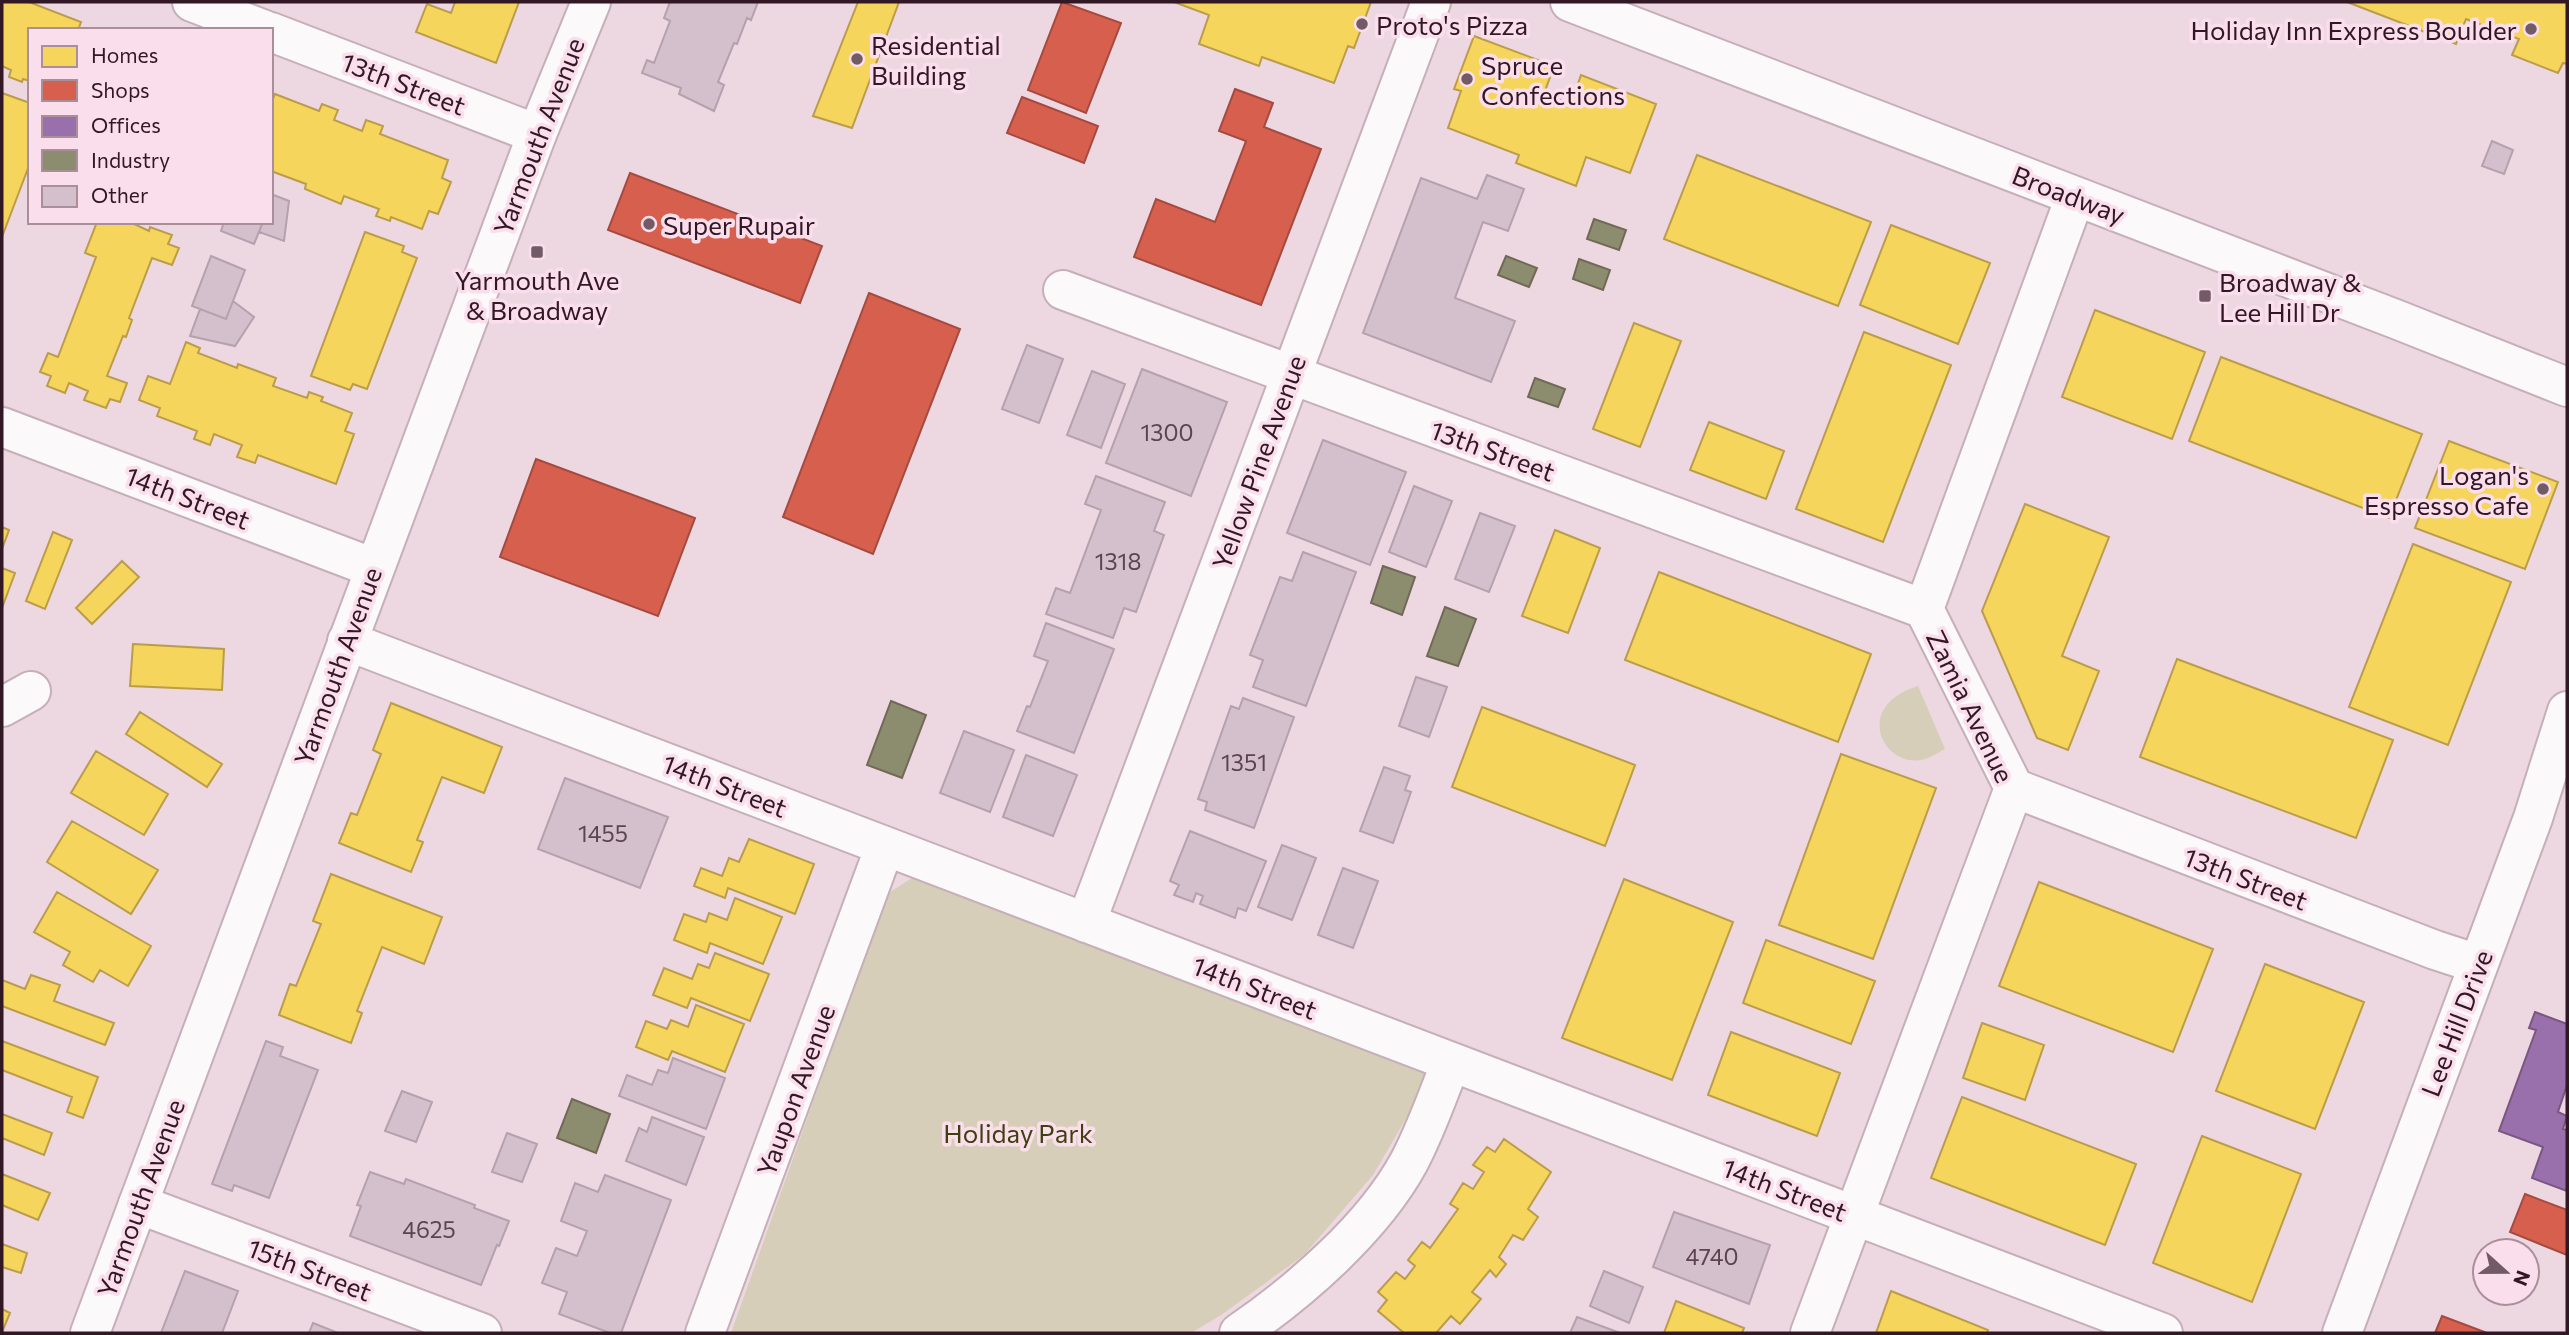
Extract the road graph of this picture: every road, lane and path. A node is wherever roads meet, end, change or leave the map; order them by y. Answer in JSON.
{"nodes":[{"id":1,"x":192,"y":2,"type":"edge"},
{"id":2,"x":591,"y":2,"type":"edge"},
{"id":3,"x":1430,"y":2,"type":"edge"},
{"id":4,"x":1570,"y":2,"type":"edge"},
{"id":5,"x":260,"y":28,"type":"edge"},
{"id":6,"x":273,"y":33,"type":"edge"},
{"id":7,"x":537,"y":134,"type":"junction"},
{"id":8,"x":2075,"y":197,"type":"junction"},
{"id":9,"x":1063,"y":290,"type":"dead end"},
{"id":10,"x":1291,"y":375,"type":"junction"},
{"id":11,"x":2567,"y":387,"type":"edge"},
{"id":12,"x":2,"y":427,"type":"edge"},
{"id":13,"x":374,"y":568,"type":"junction"},
{"id":14,"x":1924,"y":609,"type":"junction"},
{"id":15,"x":347,"y":641,"type":"junction"},
{"id":16,"x":2567,"y":711,"type":"edge"},
{"id":17,"x":2014,"y":788,"type":"junction"},
{"id":18,"x":885,"y":846,"type":"junction"},
{"id":19,"x":1086,"y":923,"type":"junction"},
{"id":20,"x":2478,"y":964,"type":"junction"},
{"id":21,"x":1451,"y":1062,"type":"junction"},
{"id":22,"x":138,"y":1204,"type":"junction"},
{"id":23,"x":1854,"y":1216,"type":"junction"},
{"id":24,"x":90,"y":1333,"type":"edge"},
{"id":25,"x":482,"y":1333,"type":"edge"},
{"id":26,"x":705,"y":1333,"type":"edge"},
{"id":27,"x":1239,"y":1333,"type":"edge"},
{"id":28,"x":1810,"y":1333,"type":"edge"},
{"id":29,"x":2163,"y":1333,"type":"edge"},
{"id":30,"x":2342,"y":1333,"type":"edge"}],
"edges":[{"from":1,"to":5,"type":"street"},
{"from":2,"to":7,"type":"street","name":"Yarmouth Avenue"},
{"from":3,"to":10,"type":"street","name":"Yellow Pine Avenue"},
{"from":4,"to":8,"type":"street","name":"Broadway"},
{"from":6,"to":7,"type":"street","name":"13th Street"},
{"from":7,"to":13,"type":"street","name":"Yarmouth Avenue"},
{"from":8,"to":11,"type":"street","name":"Broadway"},
{"from":8,"to":14,"type":"street","name":"Zamia Avenue"},
{"from":9,"to":10,"type":"street","name":"13th Street"},
{"from":10,"to":14,"type":"street","name":"13th Street"},
{"from":10,"to":19,"type":"street","name":"Yellow Pine Avenue"},
{"from":12,"to":13,"type":"street","name":"14th Street"},
{"from":13,"to":15,"type":"street","name":"Yarmouth Avenue"},
{"from":14,"to":17,"type":"street","name":"Zamia Avenue"},
{"from":15,"to":18,"type":"street","name":"14th Street"},
{"from":15,"to":22,"type":"street","name":"Yarmouth Avenue"},
{"from":16,"to":20,"type":"street","name":"Lee Hill Drive"},
{"from":17,"to":20,"type":"street","name":"13th Street"},
{"from":17,"to":23,"type":"street","name":"Zamia Avenue"},
{"from":18,"to":19,"type":"street","name":"14th Street"},
{"from":18,"to":26,"type":"street","name":"Yaupon Avenue"},
{"from":19,"to":21,"type":"street","name":"14th Street"},
{"from":20,"to":30,"type":"street","name":"Lee Hill Drive"},
{"from":21,"to":23,"type":"street","name":"14th Street"},
{"from":21,"to":27,"type":"street"},
{"from":22,"to":24,"type":"street","name":"Yarmouth Avenue"},
{"from":22,"to":25,"type":"street","name":"15th Street"},
{"from":23,"to":28,"type":"street","name":"Zamia Avenue"},
{"from":23,"to":29,"type":"street","name":"14th Street"}]}
